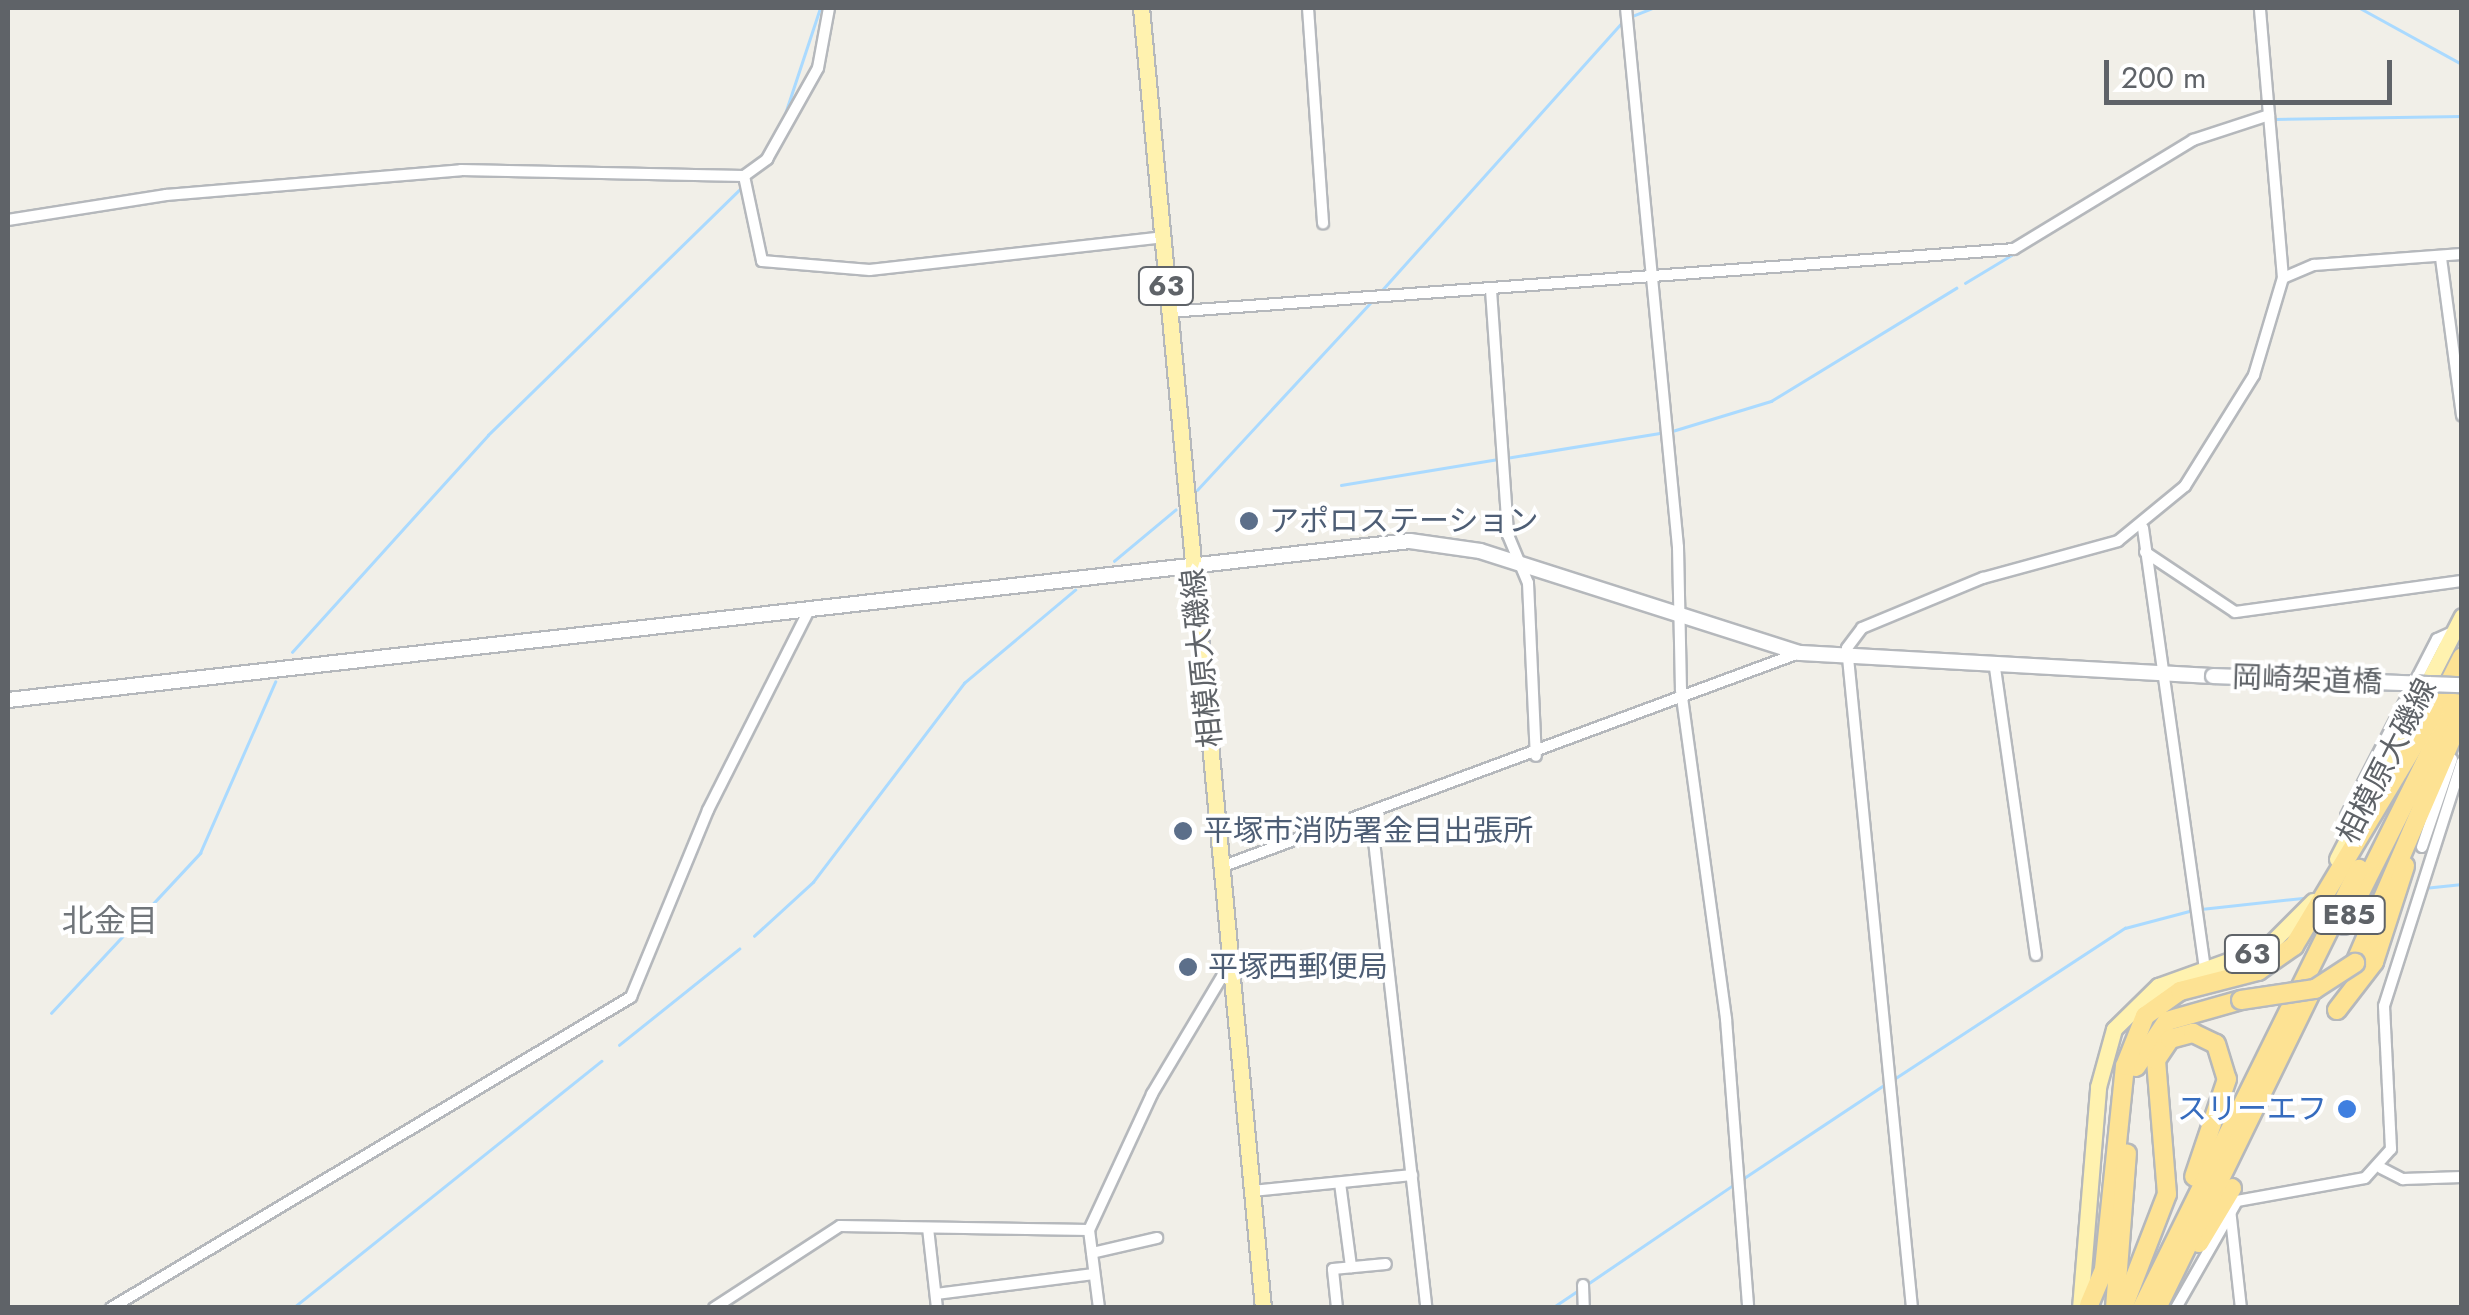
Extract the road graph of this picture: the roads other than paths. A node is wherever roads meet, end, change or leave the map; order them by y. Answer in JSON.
{"nodes":[{"id":1,"x":829,"y":8,"type":"edge"},
{"id":2,"x":1141,"y":8,"type":"edge"},
{"id":3,"x":1308,"y":8,"type":"edge"},
{"id":4,"x":1626,"y":8,"type":"edge"},
{"id":5,"x":2260,"y":8,"type":"edge"},
{"id":6,"x":2269,"y":115,"type":"junction"},
{"id":7,"x":744,"y":176,"type":"junction"},
{"id":8,"x":8,"y":220,"type":"edge"},
{"id":9,"x":1323,"y":224,"type":"dead end"},
{"id":10,"x":1162,"y":237,"type":"junction"},
{"id":11,"x":2462,"y":254,"type":"edge"},
{"id":12,"x":2440,"y":258,"type":"junction"},
{"id":13,"x":1652,"y":276,"type":"junction"},
{"id":14,"x":2283,"y":278,"type":"junction"},
{"id":15,"x":1491,"y":290,"type":"junction"},
{"id":16,"x":1169,"y":312,"type":"junction"},
{"id":17,"x":2462,"y":416,"type":"edge"},
{"id":18,"x":2143,"y":528,"type":"junction"},
{"id":19,"x":2145,"y":552,"type":"junction"},
{"id":20,"x":1519,"y":564,"type":"junction"},
{"id":21,"x":1192,"y":565,"type":"junction"},
{"id":22,"x":2462,"y":581,"type":"edge"},
{"id":23,"x":810,"y":608,"type":"junction"},
{"id":24,"x":2462,"y":616,"type":"edge"},
{"id":25,"x":1679,"y":619,"type":"junction"},
{"id":26,"x":1799,"y":654,"type":"junction"},
{"id":27,"x":2462,"y":657,"type":"edge"},
{"id":28,"x":1846,"y":659,"type":"junction"},
{"id":29,"x":1995,"y":668,"type":"junction"},
{"id":30,"x":2162,"y":674,"type":"junction"},
{"id":31,"x":2462,"y":687,"type":"edge"},
{"id":32,"x":8,"y":700,"type":"edge"},
{"id":33,"x":1682,"y":702,"type":"junction"},
{"id":34,"x":2434,"y":712,"type":"junction"},
{"id":35,"x":2462,"y":714,"type":"edge"},
{"id":36,"x":2462,"y":737,"type":"edge"},
{"id":37,"x":1536,"y":756,"type":"junction"},
{"id":38,"x":2462,"y":762,"type":"edge"},
{"id":39,"x":1371,"y":814,"type":"junction"},
{"id":40,"x":2412,"y":831,"type":"junction"},
{"id":41,"x":1222,"y":867,"type":"junction"},
{"id":42,"x":2419,"y":883,"type":"junction"},
{"id":43,"x":2036,"y":954,"type":"dead end"},
{"id":44,"x":1230,"y":963,"type":"junction"},
{"id":45,"x":2205,"y":969,"type":"junction"},
{"id":46,"x":2337,"y":1010,"type":"dead end"},
{"id":47,"x":2381,"y":1168,"type":"junction"},
{"id":48,"x":1412,"y":1176,"type":"junction"},
{"id":49,"x":2462,"y":1177,"type":"edge"},
{"id":50,"x":1340,"y":1183,"type":"junction"},
{"id":51,"x":2232,"y":1188,"type":"dead end"},
{"id":52,"x":1252,"y":1191,"type":"junction"},
{"id":53,"x":2230,"y":1208,"type":"junction"},
{"id":54,"x":928,"y":1228,"type":"junction"},
{"id":55,"x":1088,"y":1230,"type":"junction"},
{"id":56,"x":1157,"y":1238,"type":"dead end"},
{"id":57,"x":1092,"y":1253,"type":"junction"},
{"id":58,"x":1386,"y":1264,"type":"dead end"},
{"id":59,"x":1351,"y":1267,"type":"junction"},
{"id":60,"x":1094,"y":1274,"type":"junction"},
{"id":61,"x":1583,"y":1288,"type":"dead end"},
{"id":62,"x":936,"y":1294,"type":"junction"},
{"id":63,"x":2087,"y":1307,"type":"edge"},
{"id":64,"x":112,"y":1308,"type":"edge"},
{"id":65,"x":714,"y":1308,"type":"edge"},
{"id":66,"x":937,"y":1308,"type":"edge"},
{"id":67,"x":1099,"y":1308,"type":"edge"},
{"id":68,"x":1263,"y":1308,"type":"edge"},
{"id":69,"x":1337,"y":1308,"type":"edge"},
{"id":70,"x":1426,"y":1308,"type":"edge"},
{"id":71,"x":1584,"y":1308,"type":"edge"},
{"id":72,"x":1748,"y":1308,"type":"edge"},
{"id":73,"x":1912,"y":1308,"type":"edge"},
{"id":74,"x":2115,"y":1308,"type":"edge"},
{"id":75,"x":2123,"y":1308,"type":"edge"},
{"id":76,"x":2142,"y":1308,"type":"edge"},
{"id":77,"x":2158,"y":1308,"type":"edge"},
{"id":78,"x":2176,"y":1308,"type":"edge"},
{"id":79,"x":2242,"y":1308,"type":"edge"}],
"edges":[{"from":1,"to":7,"type":"street"},
{"from":2,"to":10,"type":"main road","name":"相模原大磯線","number":"63"},
{"from":3,"to":9,"type":"street"},
{"from":4,"to":13,"type":"street"},
{"from":5,"to":6,"type":"street"},
{"from":6,"to":13,"type":"street"},
{"from":6,"to":14,"type":"street"},
{"from":7,"to":8,"type":"street"},
{"from":7,"to":10,"type":"street"},
{"from":10,"to":16,"type":"main road","name":"相模原大磯線","number":"63"},
{"from":11,"to":12,"type":"street"},
{"from":12,"to":14,"type":"street"},
{"from":12,"to":17,"type":"street"},
{"from":13,"to":15,"type":"street"},
{"from":13,"to":25,"type":"street"},
{"from":14,"to":18,"type":"street"},
{"from":15,"to":16,"type":"street"},
{"from":15,"to":20,"type":"street"},
{"from":16,"to":21,"type":"main road","name":"相模原大磯線","number":"63"},
{"from":18,"to":19,"type":"street"},
{"from":18,"to":28,"type":"street"},
{"from":19,"to":22,"type":"street"},
{"from":19,"to":30,"type":"street"},
{"from":20,"to":21,"type":"street","name":"岡崎架道橋"},
{"from":20,"to":25,"type":"street","name":"岡崎架道橋"},
{"from":20,"to":37,"type":"street"},
{"from":21,"to":23,"type":"street","name":"岡崎架道橋"},
{"from":21,"to":41,"type":"main road","name":"相模原大磯線","number":"63"},
{"from":23,"to":32,"type":"street","name":"岡崎架道橋"},
{"from":23,"to":64,"type":"street"},
{"from":24,"to":45,"type":"main road","name":"相模原大磯線","number":"63"},
{"from":25,"to":26,"type":"street","name":"岡崎架道橋"},
{"from":25,"to":33,"type":"street"},
{"from":26,"to":28,"type":"street","name":"岡崎架道橋"},
{"from":26,"to":33,"type":"street"},
{"from":27,"to":34,"type":"highway","number":"E85"},
{"from":28,"to":29,"type":"street","name":"岡崎架道橋"},
{"from":28,"to":73,"type":"street"},
{"from":29,"to":30,"type":"street","name":"岡崎架道橋"},
{"from":29,"to":43,"type":"street"},
{"from":30,"to":31,"type":"street","name":"岡崎架道橋","bridge":true},
{"from":30,"to":45,"type":"street"},
{"from":31,"to":77,"type":"highway","number":"E85"},
{"from":33,"to":37,"type":"street"},
{"from":33,"to":72,"type":"street"},
{"from":34,"to":63,"type":"highway"},
{"from":34,"to":76,"type":"highway","number":"E85"},
{"from":35,"to":40,"type":"highway"},
{"from":36,"to":42,"type":"street"},
{"from":37,"to":39,"type":"street"},
{"from":38,"to":42,"type":"street"},
{"from":39,"to":41,"type":"street"},
{"from":39,"to":48,"type":"street"},
{"from":40,"to":46,"type":"highway"},
{"from":40,"to":74,"type":"highway","bridge":true},
{"from":41,"to":44,"type":"main road","name":"相模原大磯線","number":"63"},
{"from":42,"to":47,"type":"street"},
{"from":44,"to":52,"type":"main road","name":"相模原大磯線","number":"63"},
{"from":44,"to":55,"type":"street"},
{"from":45,"to":63,"type":"main road","name":"相模原大磯線","number":"63"},
{"from":47,"to":49,"type":"street"},
{"from":47,"to":53,"type":"street"},
{"from":48,"to":50,"type":"street"},
{"from":48,"to":70,"type":"street"},
{"from":50,"to":52,"type":"street"},
{"from":50,"to":59,"type":"street"},
{"from":51,"to":77,"type":"highway"},
{"from":52,"to":68,"type":"main road","name":"相模原大磯線","number":"63"},
{"from":53,"to":78,"type":"street"},
{"from":53,"to":79,"type":"street"},
{"from":54,"to":55,"type":"street"},
{"from":54,"to":62,"type":"street"},
{"from":54,"to":65,"type":"street"},
{"from":55,"to":57,"type":"street"},
{"from":56,"to":57,"type":"street"},
{"from":57,"to":60,"type":"street"},
{"from":58,"to":59,"type":"street"},
{"from":59,"to":69,"type":"street"},
{"from":60,"to":62,"type":"street"},
{"from":60,"to":67,"type":"street"},
{"from":61,"to":71,"type":"street"},
{"from":62,"to":66,"type":"street"},
{"from":75,"to":76,"type":"highway"}]}
